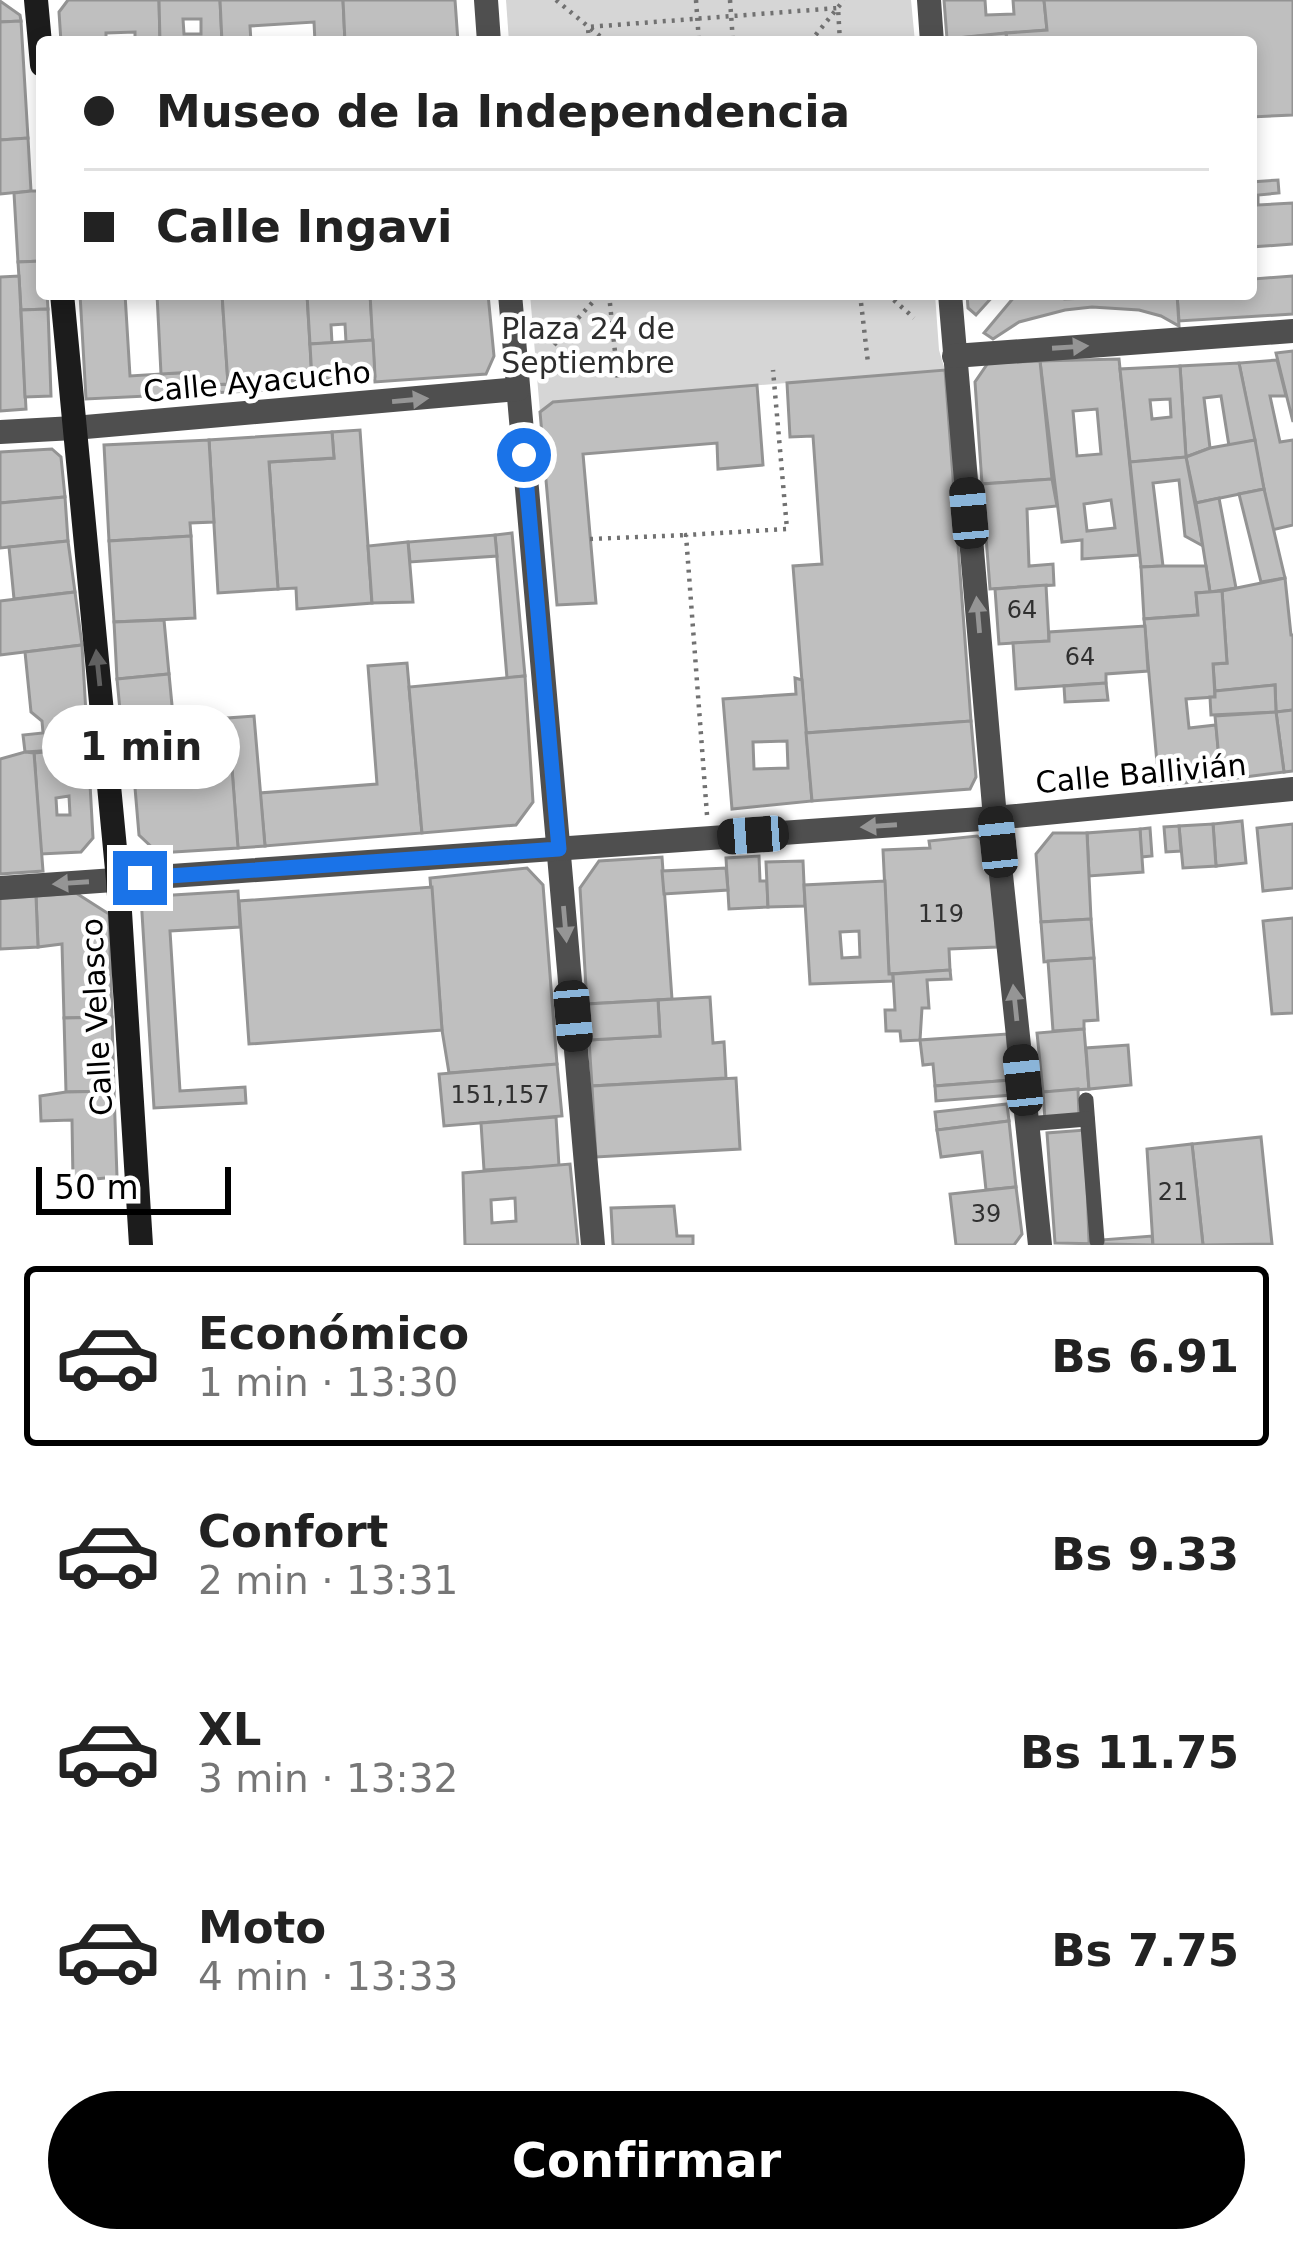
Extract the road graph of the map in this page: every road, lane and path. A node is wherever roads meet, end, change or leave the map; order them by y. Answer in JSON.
{"nodes":[{"id":1,"x":36,"y":0,"type":"edge"},
{"id":2,"x":486,"y":0,"type":"edge"},
{"id":3,"x":556,"y":0,"type":"edge"},
{"id":4,"x":696,"y":0,"type":"edge"},
{"id":5,"x":730,"y":0,"type":"edge"},
{"id":6,"x":844,"y":0,"type":"edge"},
{"id":7,"x":929,"y":0,"type":"edge"},
{"id":8,"x":838,"y":8,"type":"junction"},
{"id":9,"x":731,"y":16,"type":"junction"},
{"id":10,"x":697,"y":18,"type":"junction"},
{"id":11,"x":588,"y":27,"type":"junction"},
{"id":12,"x":39,"y":36,"type":"edge"},
{"id":13,"x":489,"y":36,"type":"edge"},
{"id":14,"x":589,"y":36,"type":"edge"},
{"id":15,"x":599,"y":36,"type":"edge"},
{"id":16,"x":698,"y":36,"type":"edge"},
{"id":17,"x":733,"y":36,"type":"edge"},
{"id":18,"x":815,"y":36,"type":"edge"},
{"id":19,"x":840,"y":36,"type":"edge"},
{"id":20,"x":932,"y":36,"type":"edge"},
{"id":21,"x":63,"y":300,"type":"edge"},
{"id":22,"x":511,"y":300,"type":"edge"},
{"id":23,"x":595,"y":300,"type":"edge"},
{"id":24,"x":610,"y":300,"type":"edge"},
{"id":25,"x":861,"y":300,"type":"edge"},
{"id":26,"x":894,"y":300,"type":"edge"},
{"id":27,"x":950,"y":300,"type":"edge"},
{"id":28,"x":914,"y":318,"type":"dead end"},
{"id":29,"x":1293,"y":331,"type":"edge"},
{"id":30,"x":554,"y":345,"type":"dead end"},
{"id":31,"x":954,"y":356,"type":"junction"},
{"id":32,"x":868,"y":363,"type":"dead end"},
{"id":33,"x":773,"y":370,"type":"dead end"},
{"id":34,"x":618,"y":381,"type":"dead end"},
{"id":35,"x":518,"y":388,"type":"junction"},
{"id":36,"x":74,"y":428,"type":"junction"},
{"id":37,"x":0,"y":432,"type":"edge"},
{"id":38,"x":686,"y":535,"type":"junction"},
{"id":39,"x":590,"y":538,"type":"dead end"},
{"id":40,"x":1293,"y":790,"type":"edge"},
{"id":41,"x":995,"y":818,"type":"junction"},
{"id":42,"x":709,"y":838,"type":"junction"},
{"id":43,"x":559,"y":849,"type":"junction"},
{"id":44,"x":118,"y":880,"type":"junction"},
{"id":45,"x":0,"y":888,"type":"edge"},
{"id":46,"x":1086,"y":1100,"type":"dead end"},
{"id":47,"x":1087,"y":1119,"type":"junction"},
{"id":48,"x":1028,"y":1124,"type":"junction"},
{"id":49,"x":1096,"y":1241,"type":"dead end"},
{"id":50,"x":141,"y":1245,"type":"edge"},
{"id":51,"x":592,"y":1245,"type":"edge"},
{"id":52,"x":1040,"y":1245,"type":"edge"}],
"edges":[{"from":1,"to":12,"type":"street"},
{"from":2,"to":13,"type":"street"},
{"from":3,"to":11,"type":"path"},
{"from":4,"to":10,"type":"path"},
{"from":5,"to":9,"type":"path"},
{"from":6,"to":8,"type":"path"},
{"from":7,"to":20,"type":"street"},
{"from":8,"to":9,"type":"path"},
{"from":8,"to":18,"type":"path"},
{"from":8,"to":19,"type":"path"},
{"from":9,"to":10,"type":"path"},
{"from":9,"to":17,"type":"path"},
{"from":10,"to":11,"type":"path"},
{"from":10,"to":16,"type":"path"},
{"from":11,"to":14,"type":"path"},
{"from":11,"to":15,"type":"path"},
{"from":21,"to":36,"type":"street","name":"Calle Velasco"},
{"from":22,"to":35,"type":"street"},
{"from":23,"to":30,"type":"path"},
{"from":24,"to":34,"type":"path"},
{"from":25,"to":32,"type":"path"},
{"from":26,"to":28,"type":"path"},
{"from":27,"to":31,"type":"street"},
{"from":31,"to":29,"type":"street","one_way":true},
{"from":41,"to":31,"type":"street","one_way":true},
{"from":33,"to":38,"type":"path"},
{"from":36,"to":35,"type":"street","name":"Calle Ayacucho","one_way":true},
{"from":35,"to":43,"type":"street"},
{"from":36,"to":37,"type":"street","name":"Calle Ayacucho"},
{"from":44,"to":36,"type":"street","name":"Calle Velasco","one_way":true},
{"from":38,"to":39,"type":"path"},
{"from":38,"to":42,"type":"path"},
{"from":40,"to":41,"type":"street","name":"Calle Ballivián"},
{"from":41,"to":42,"type":"street","name":"Calle Ballivián","one_way":true},
{"from":48,"to":41,"type":"street","one_way":true},
{"from":42,"to":43,"type":"street","name":"Calle Ballivián"},
{"from":43,"to":44,"type":"street","name":"Calle Ballivián"},
{"from":43,"to":51,"type":"street","one_way":true},
{"from":44,"to":45,"type":"street","name":"Calle Ballivián","one_way":true},
{"from":44,"to":50,"type":"street","name":"Calle Velasco"},
{"from":46,"to":47,"type":"lane"},
{"from":47,"to":48,"type":"lane"},
{"from":47,"to":49,"type":"lane"},
{"from":48,"to":52,"type":"street"}]}
